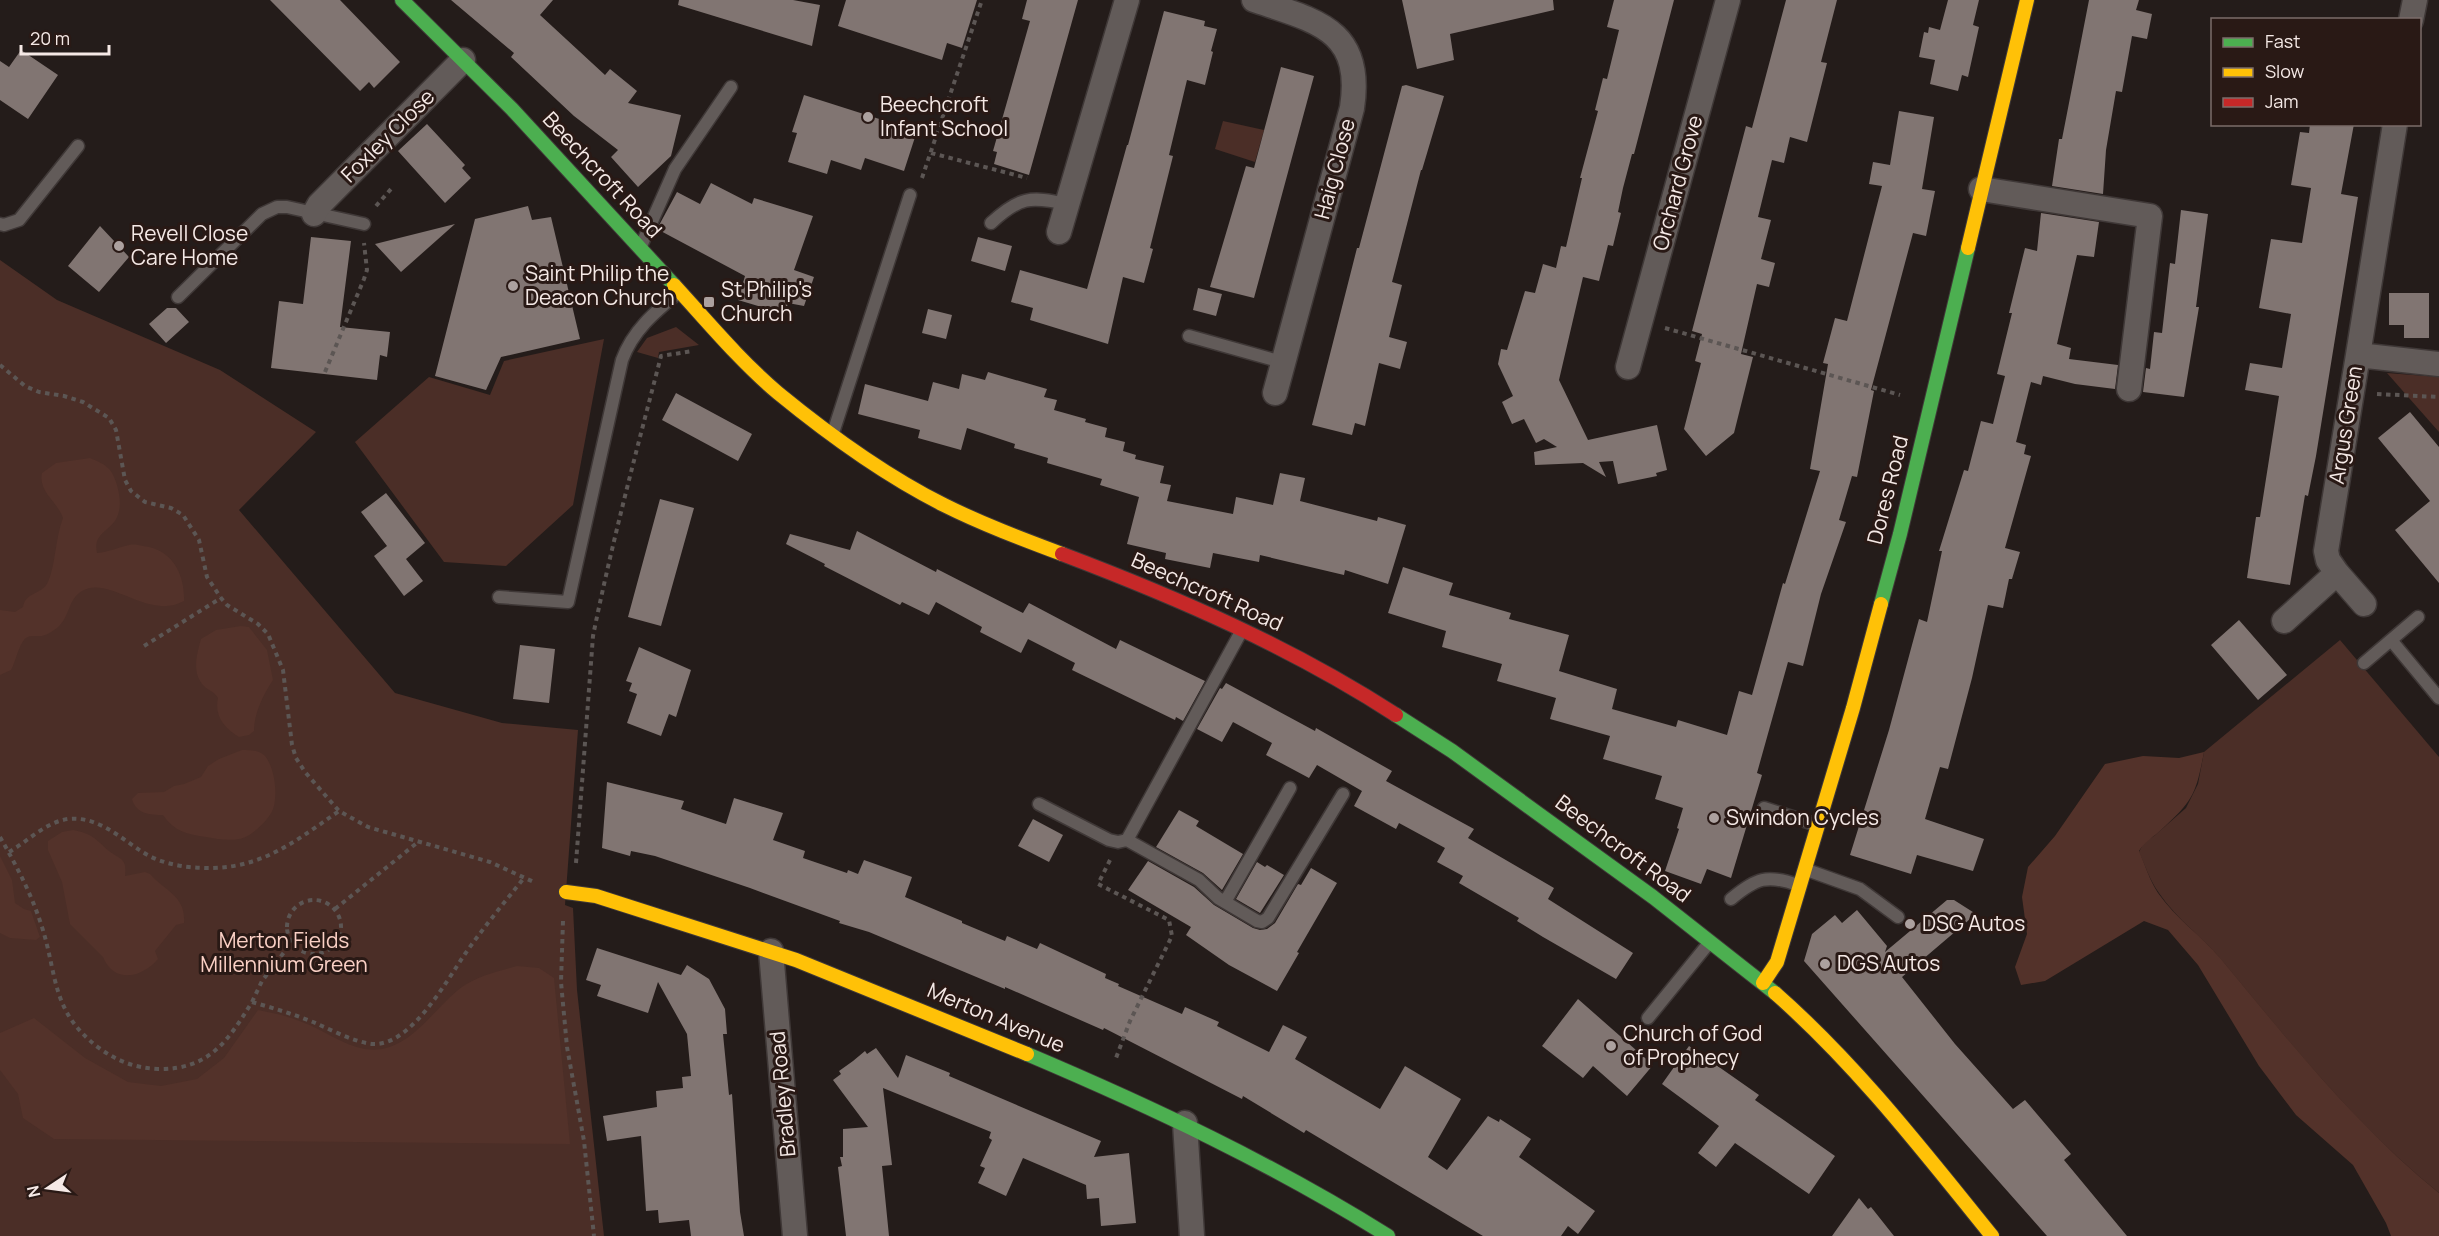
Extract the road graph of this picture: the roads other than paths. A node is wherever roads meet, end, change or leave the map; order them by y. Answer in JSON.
{"nodes":[{"id":1,"x":402,"y":0,"type":"edge"},
{"id":2,"x":1126,"y":0,"type":"edge"},
{"id":3,"x":1254,"y":0,"type":"edge"},
{"id":4,"x":1728,"y":0,"type":"edge"},
{"id":5,"x":2027,"y":0,"type":"edge"},
{"id":6,"x":2415,"y":0,"type":"edge"},
{"id":7,"x":2411,"y":18,"type":"edge"},
{"id":8,"x":463,"y":60,"type":"junction"},
{"id":9,"x":731,"y":87,"type":"dead end"},
{"id":10,"x":2395,"y":126,"type":"edge"},
{"id":11,"x":78,"y":146,"type":"dead end"},
{"id":12,"x":1981,"y":189,"type":"junction"},
{"id":13,"x":910,"y":195,"type":"road end"},
{"id":14,"x":1067,"y":204,"type":"junction"},
{"id":15,"x":314,"y":214,"type":"junction"},
{"id":16,"x":991,"y":223,"type":"dead end"},
{"id":17,"x":0,"y":224,"type":"edge"},
{"id":18,"x":364,"y":224,"type":"road end"},
{"id":19,"x":1059,"y":232,"type":"dead end"},
{"id":20,"x":641,"y":248,"type":"junction"},
{"id":21,"x":680,"y":291,"type":"junction"},
{"id":22,"x":178,"y":297,"type":"dead end"},
{"id":23,"x":1189,"y":336,"type":"dead end"},
{"id":24,"x":2358,"y":355,"type":"junction"},
{"id":25,"x":1282,"y":362,"type":"junction"},
{"id":26,"x":2439,"y":364,"type":"edge"},
{"id":27,"x":1628,"y":367,"type":"dead end"},
{"id":28,"x":2129,"y":389,"type":"dead end"},
{"id":29,"x":1275,"y":393,"type":"dead end"},
{"id":30,"x":832,"y":434,"type":"junction"},
{"id":31,"x":2337,"y":573,"type":"junction"},
{"id":32,"x":500,"y":597,"type":"dead end"},
{"id":33,"x":2364,"y":604,"type":"dead end"},
{"id":34,"x":2418,"y":617,"type":"dead end"},
{"id":35,"x":2284,"y":621,"type":"dead end"},
{"id":36,"x":1243,"y":629,"type":"junction"},
{"id":37,"x":2391,"y":640,"type":"junction"},
{"id":38,"x":2364,"y":663,"type":"dead end"},
{"id":39,"x":2439,"y":698,"type":"edge"},
{"id":40,"x":1290,"y":788,"type":"dead end"},
{"id":41,"x":1343,"y":794,"type":"dead end"},
{"id":42,"x":1039,"y":804,"type":"dead end"},
{"id":43,"x":1764,"y":808,"type":"dead end"},
{"id":44,"x":1819,"y":825,"type":"junction"},
{"id":45,"x":1127,"y":840,"type":"junction"},
{"id":46,"x":1806,"y":869,"type":"junction"},
{"id":47,"x":1801,"y":886,"type":"junction"},
{"id":48,"x":570,"y":892,"type":"road end"},
{"id":49,"x":1731,"y":899,"type":"dead end"},
{"id":50,"x":1225,"y":902,"type":"junction"},
{"id":51,"x":1898,"y":917,"type":"dead end"},
{"id":52,"x":1710,"y":942,"type":"junction"},
{"id":53,"x":771,"y":951,"type":"junction"},
{"id":54,"x":1763,"y":983,"type":"junction"},
{"id":55,"x":1647,"y":1018,"type":"dead end"},
{"id":56,"x":1185,"y":1123,"type":"junction"},
{"id":57,"x":795,"y":1236,"type":"edge"},
{"id":58,"x":1192,"y":1236,"type":"edge"},
{"id":59,"x":1388,"y":1236,"type":"edge"},
{"id":60,"x":1992,"y":1236,"type":"edge"}],
"edges":[{"from":1,"to":8,"type":"main road","name":"Beechcroft Road"},
{"from":2,"to":14,"type":"street"},
{"from":3,"to":25,"type":"street","name":"Haig Close"},
{"from":4,"to":27,"type":"street","name":"Orchard Grove"},
{"from":5,"to":12,"type":"main road","name":"Dores Road"},
{"from":6,"to":7,"type":"street"},
{"from":8,"to":15,"type":"street","name":"Foxley Close"},
{"from":8,"to":20,"type":"main road","name":"Beechcroft Road"},
{"from":9,"to":20,"type":"lane"},
{"from":10,"to":24,"type":"street"},
{"from":11,"to":17,"type":"lane"},
{"from":12,"to":28,"type":"street"},
{"from":12,"to":44,"type":"main road","name":"Dores Road"},
{"from":13,"to":30,"type":"lane"},
{"from":14,"to":16,"type":"lane"},
{"from":14,"to":19,"type":"street"},
{"from":15,"to":18,"type":"lane"},
{"from":15,"to":22,"type":"lane"},
{"from":20,"to":21,"type":"main road","name":"Beechcroft Road"},
{"from":21,"to":30,"type":"main road","name":"Beechcroft Road"},
{"from":21,"to":32,"type":"lane"},
{"from":23,"to":25,"type":"lane"},
{"from":24,"to":26,"type":"street","name":"Argus Green"},
{"from":24,"to":31,"type":"street","name":"Argus Green"},
{"from":25,"to":29,"type":"street","name":"Haig Close"},
{"from":30,"to":36,"type":"main road","name":"Beechcroft Road"},
{"from":31,"to":33,"type":"street","name":"Argus Green"},
{"from":31,"to":35,"type":"street"},
{"from":34,"to":37,"type":"lane"},
{"from":36,"to":45,"type":"lane"},
{"from":36,"to":52,"type":"main road","name":"Beechcroft Road"},
{"from":37,"to":38,"type":"lane"},
{"from":37,"to":39,"type":"lane"},
{"from":40,"to":50,"type":"lane"},
{"from":41,"to":50,"type":"lane"},
{"from":42,"to":45,"type":"lane"},
{"from":43,"to":44,"type":"lane"},
{"from":44,"to":46,"type":"main road","name":"Dores Road"},
{"from":45,"to":50,"type":"lane"},
{"from":46,"to":47,"type":"main road","name":"Dores Road"},
{"from":46,"to":51,"type":"lane"},
{"from":47,"to":49,"type":"lane"},
{"from":47,"to":54,"type":"main road","name":"Dores Road"},
{"from":48,"to":53,"type":"main road","name":"Merton Avenue"},
{"from":52,"to":54,"type":"main road","name":"Beechcroft Road"},
{"from":52,"to":55,"type":"lane"},
{"from":53,"to":56,"type":"main road","name":"Merton Avenue"},
{"from":53,"to":57,"type":"street","name":"Bradley Road"},
{"from":54,"to":60,"type":"main road","name":"Beechcroft Road"},
{"from":56,"to":58,"type":"street"},
{"from":56,"to":59,"type":"main road","name":"Merton Avenue"}]}
